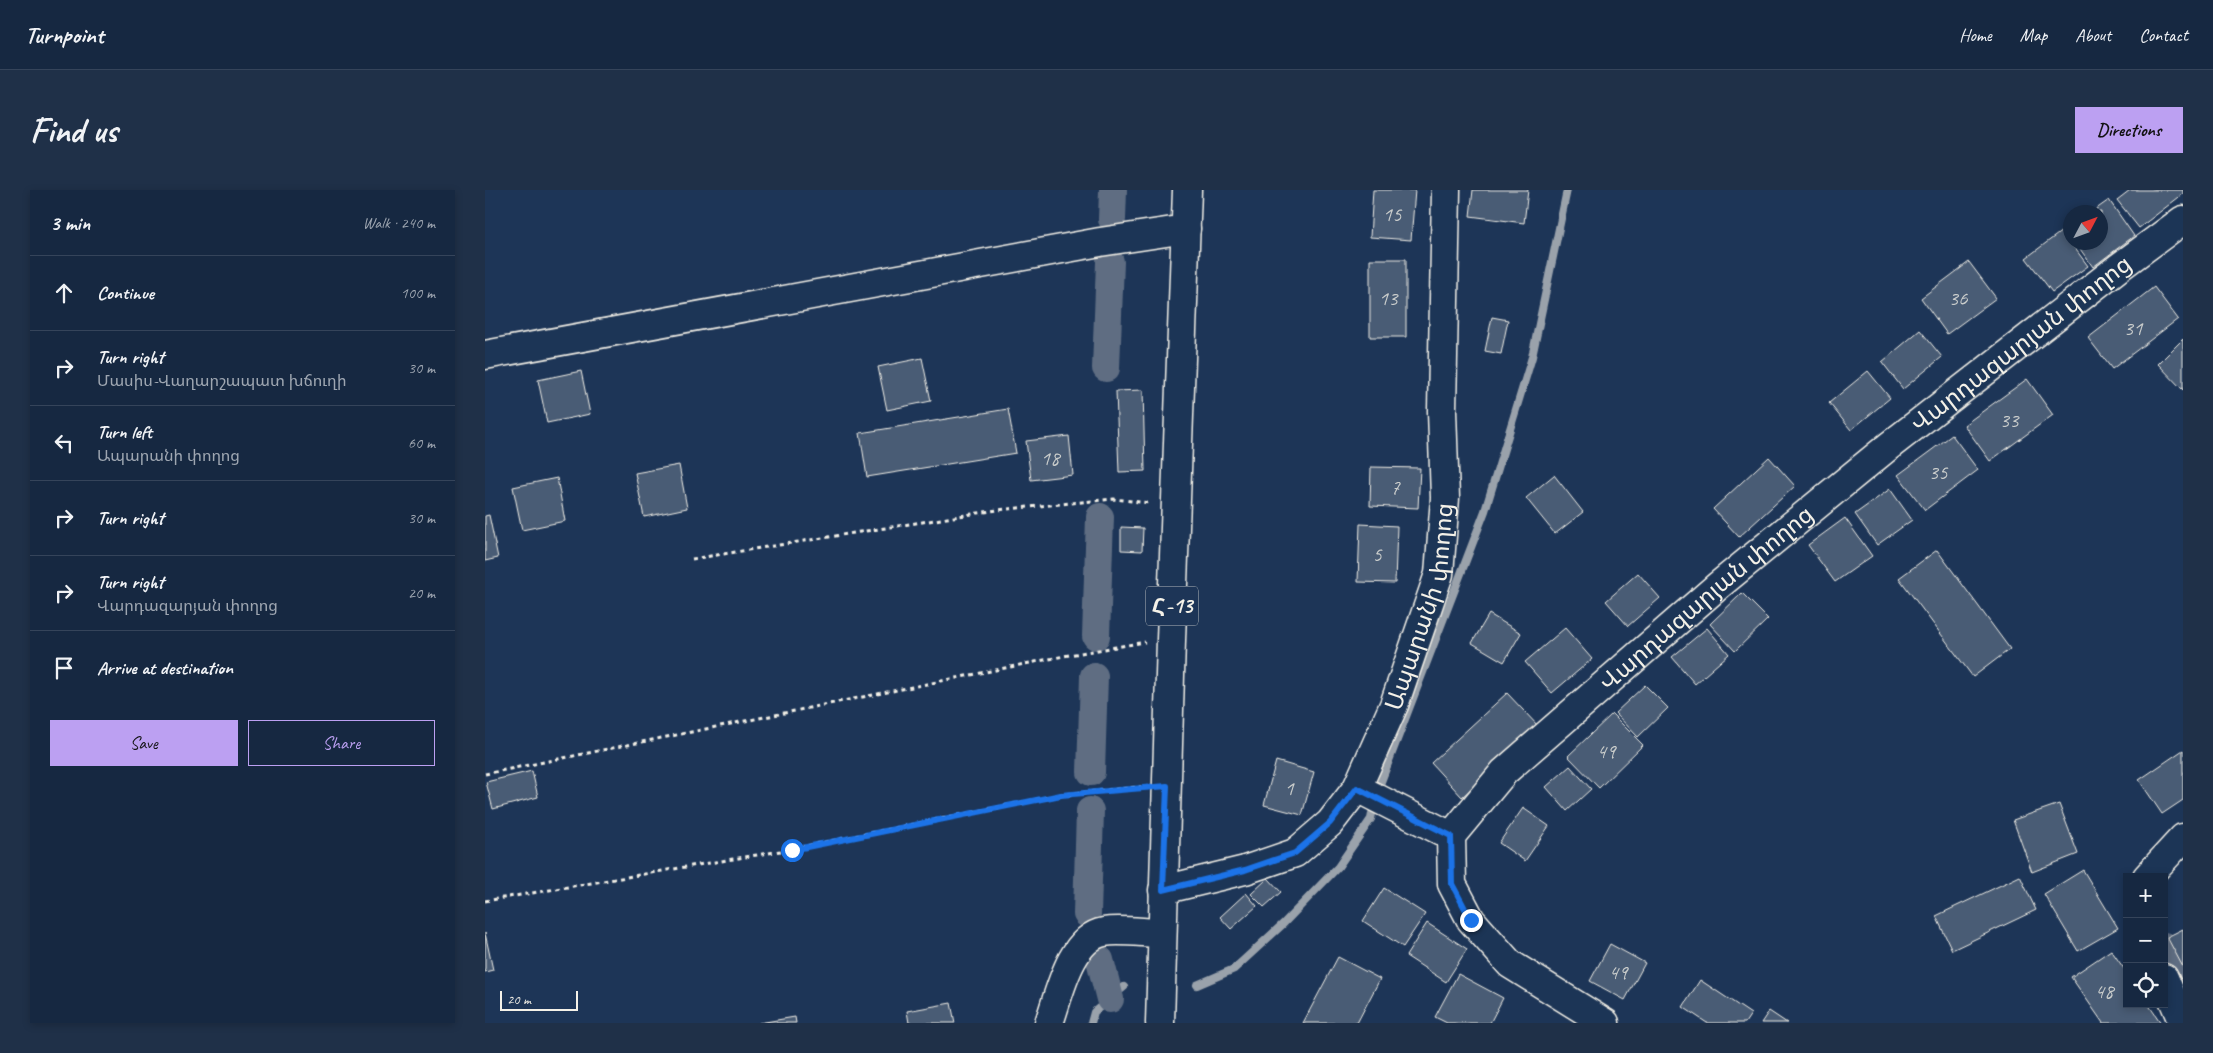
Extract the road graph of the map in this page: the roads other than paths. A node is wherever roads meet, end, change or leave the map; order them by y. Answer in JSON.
{"nodes":[{"id":1,"x":1187,"y":190,"type":"edge"},
{"id":2,"x":1446,"y":190,"type":"edge"},
{"id":3,"x":2183,"y":220,"type":"edge"},
{"id":4,"x":1186,"y":229,"type":"junction"},
{"id":5,"x":485,"y":355,"type":"edge"},
{"id":6,"x":1357,"y":788,"type":"junction"},
{"id":7,"x":1451,"y":836,"type":"junction"},
{"id":8,"x":2183,"y":838,"type":"edge"},
{"id":9,"x":2151,"y":873,"type":"edge"},
{"id":10,"x":1163,"y":890,"type":"junction"},
{"id":11,"x":1162,"y":933,"type":"junction"},
{"id":12,"x":2168,"y":987,"type":"edge"},
{"id":13,"x":1049,"y":1023,"type":"edge"},
{"id":14,"x":1160,"y":1023,"type":"edge"},
{"id":15,"x":1605,"y":1023,"type":"edge"},
{"id":16,"x":2183,"y":1023,"type":"edge"}],
"edges":[{"from":1,"to":4,"type":"street","number":"Հ-13"},
{"from":2,"to":6,"type":"street","name":"Ապարանի փողոց"},
{"from":3,"to":7,"type":"street","name":"Վարդազարյան փողոց"},
{"from":4,"to":5,"type":"street"},
{"from":4,"to":10,"type":"street","number":"Հ-13"},
{"from":6,"to":7,"type":"street"},
{"from":6,"to":10,"type":"street","name":"Ապարանի փողոց"},
{"from":7,"to":15,"type":"street"},
{"from":8,"to":9,"type":"street"},
{"from":10,"to":11,"type":"street","number":"Հ-13"},
{"from":11,"to":13,"type":"street"},
{"from":11,"to":14,"type":"street","number":"Հ-13"},
{"from":12,"to":16,"type":"street"}]}
